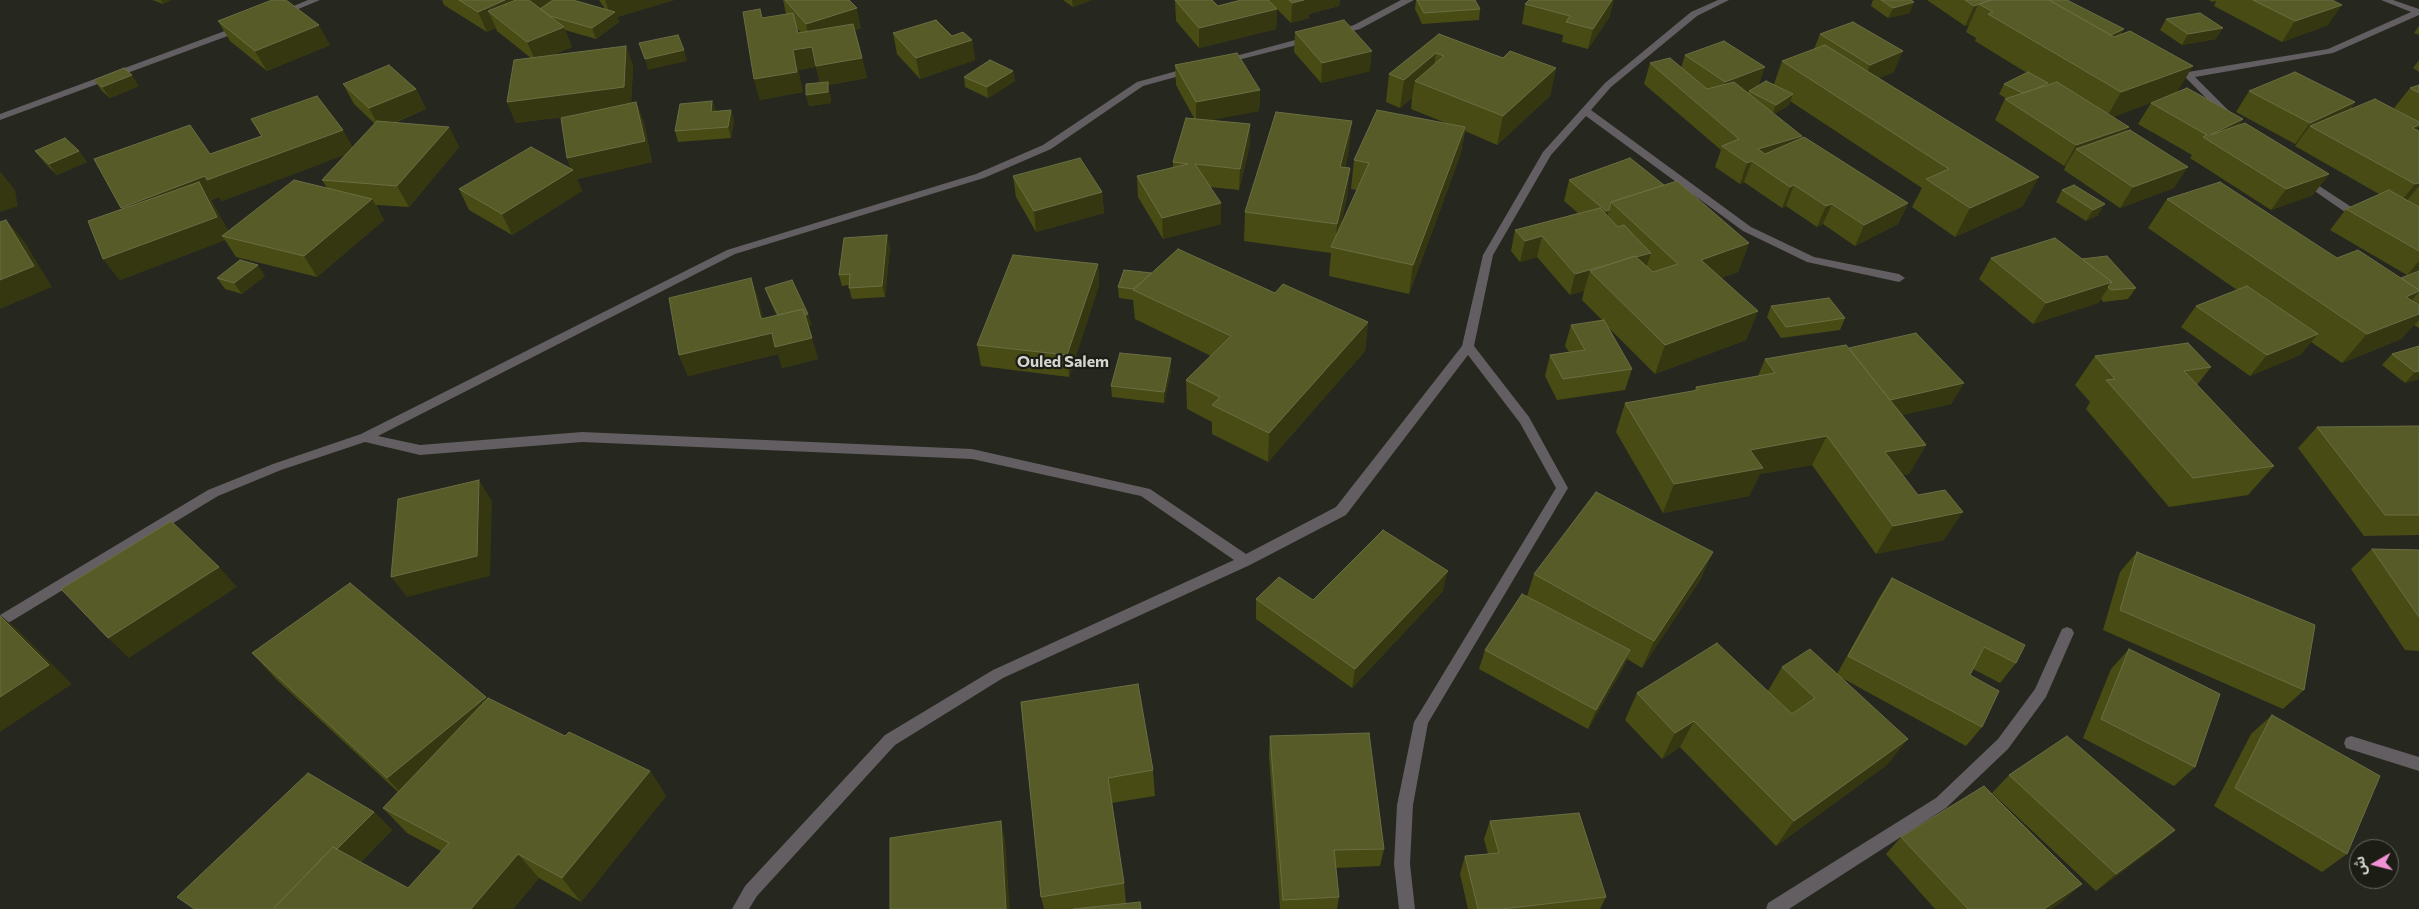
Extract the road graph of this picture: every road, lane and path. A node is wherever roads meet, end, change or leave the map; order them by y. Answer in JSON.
{"nodes":[{"id":1,"x":316,"y":0,"type":"edge"},
{"id":2,"x":1410,"y":0,"type":"edge"},
{"id":3,"x":1725,"y":0,"type":"edge"},
{"id":4,"x":2386,"y":0,"type":"edge"},
{"id":5,"x":2419,"y":12,"type":"edge"},
{"id":6,"x":270,"y":17,"type":"edge"},
{"id":7,"x":251,"y":24,"type":"edge"},
{"id":8,"x":1584,"y":110,"type":"junction"},
{"id":9,"x":0,"y":117,"type":"edge"},
{"id":10,"x":2236,"y":123,"type":"edge"},
{"id":11,"x":2296,"y":173,"type":"edge"},
{"id":12,"x":2352,"y":212,"type":"edge"},
{"id":13,"x":1899,"y":278,"type":"dead end"},
{"id":14,"x":1468,"y":347,"type":"junction"},
{"id":15,"x":365,"y":437,"type":"junction"},
{"id":16,"x":1245,"y":561,"type":"junction"},
{"id":17,"x":0,"y":622,"type":"edge"},
{"id":18,"x":2067,"y":633,"type":"dead end"},
{"id":19,"x":2351,"y":743,"type":"dead end"},
{"id":20,"x":2419,"y":764,"type":"edge"},
{"id":21,"x":740,"y":909,"type":"edge"},
{"id":22,"x":1407,"y":909,"type":"edge"},
{"id":23,"x":1774,"y":909,"type":"edge"}],
"edges":[{"from":1,"to":6,"type":"street"},
{"from":2,"to":15,"type":"street"},
{"from":3,"to":8,"type":"street"},
{"from":4,"to":5,"type":"street"},
{"from":5,"to":10,"type":"street"},
{"from":7,"to":9,"type":"street"},
{"from":8,"to":13,"type":"street"},
{"from":8,"to":14,"type":"street"},
{"from":11,"to":12,"type":"street"},
{"from":14,"to":16,"type":"street"},
{"from":14,"to":22,"type":"street"},
{"from":15,"to":16,"type":"street"},
{"from":15,"to":17,"type":"street"},
{"from":16,"to":21,"type":"street"},
{"from":18,"to":23,"type":"street"},
{"from":19,"to":20,"type":"street"}]}
